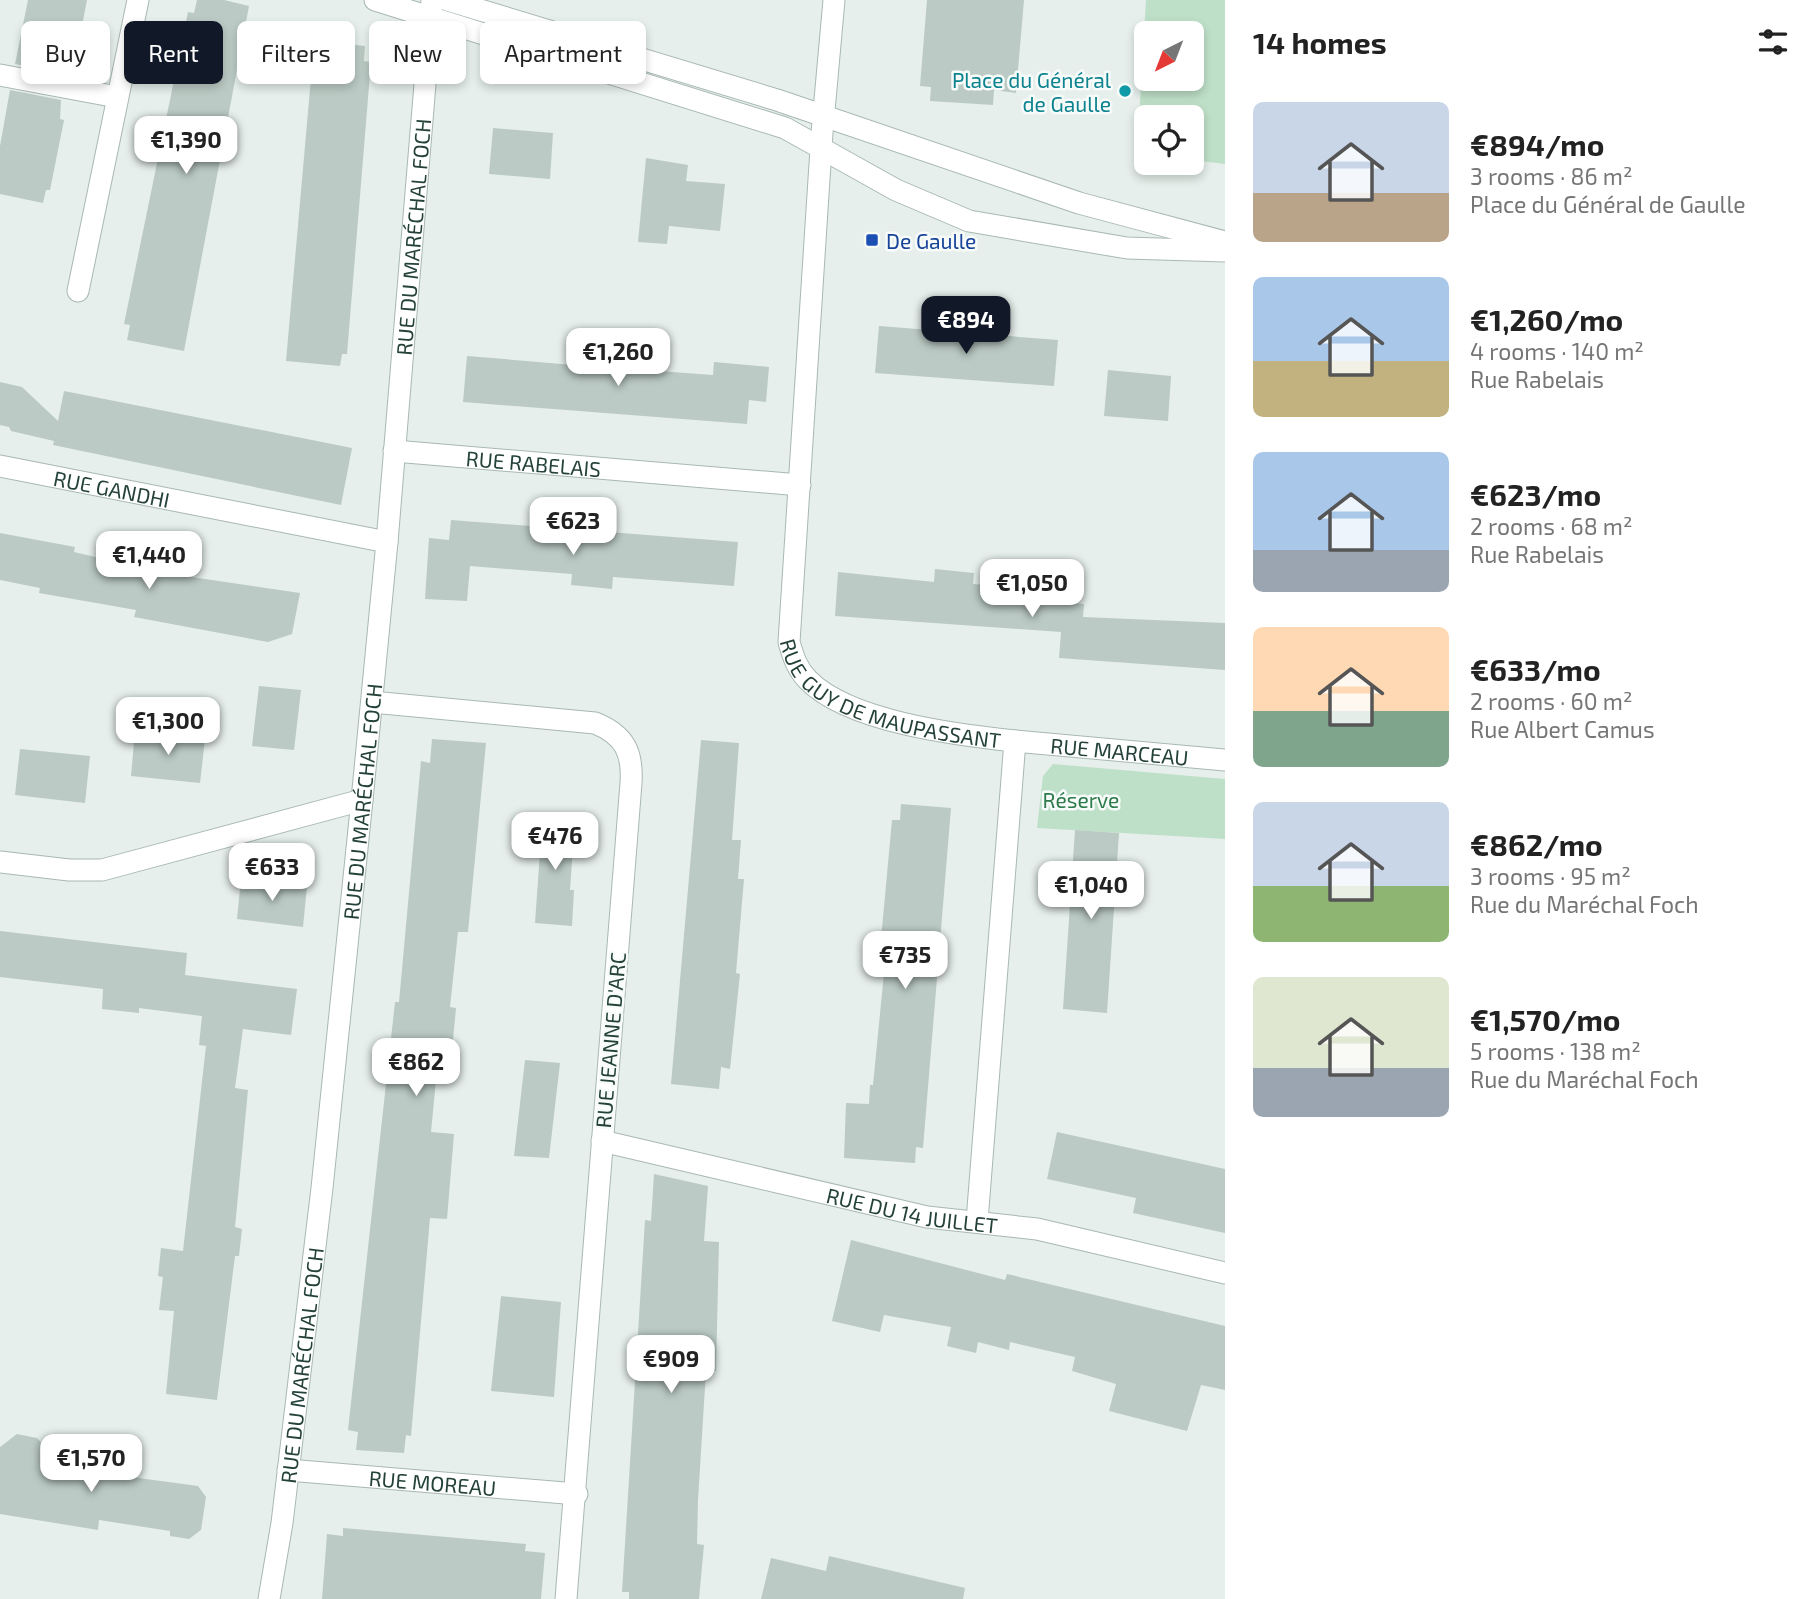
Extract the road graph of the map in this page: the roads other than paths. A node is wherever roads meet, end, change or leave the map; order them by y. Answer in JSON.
{"nodes":[{"id":1,"x":138,"y":0,"type":"edge"},
{"id":2,"x":375,"y":0,"type":"edge"},
{"id":3,"x":447,"y":0,"type":"edge"},
{"id":4,"x":834,"y":0,"type":"edge"},
{"id":5,"x":430,"y":9,"type":"edge"},
{"id":6,"x":0,"y":75,"type":"edge"},
{"id":7,"x":117,"y":97,"type":"junction"},
{"id":8,"x":823,"y":116,"type":"junction"},
{"id":9,"x":821,"y":146,"type":"junction"},
{"id":10,"x":1225,"y":242,"type":"edge"},
{"id":11,"x":1225,"y":251,"type":"edge"},
{"id":12,"x":78,"y":291,"type":"dead end"},
{"id":13,"x":394,"y":451,"type":"junction"},
{"id":14,"x":0,"y":466,"type":"edge"},
{"id":15,"x":800,"y":485,"type":"junction"},
{"id":16,"x":387,"y":542,"type":"junction"},
{"id":17,"x":372,"y":702,"type":"junction"},
{"id":18,"x":1015,"y":741,"type":"junction"},
{"id":19,"x":1225,"y":760,"type":"edge"},
{"id":20,"x":362,"y":800,"type":"junction"},
{"id":21,"x":0,"y":862,"type":"edge"},
{"id":22,"x":602,"y":1142,"type":"junction"},
{"id":23,"x":976,"y":1222,"type":"junction"},
{"id":24,"x":1225,"y":1273,"type":"edge"},
{"id":25,"x":288,"y":1470,"type":"junction"},
{"id":26,"x":577,"y":1494,"type":"junction"},
{"id":27,"x":269,"y":1599,"type":"edge"},
{"id":28,"x":566,"y":1599,"type":"edge"}],
"edges":[{"from":1,"to":7,"type":"street"},
{"from":2,"to":5,"type":"street"},
{"from":3,"to":8,"type":"street"},
{"from":4,"to":8,"type":"street","name":"RUE GUY DE MAUPASSANT"},
{"from":5,"to":9,"type":"street"},
{"from":5,"to":13,"type":"street","name":"RUE DU MARÉCHAL FOCH"},
{"from":6,"to":7,"type":"street"},
{"from":7,"to":12,"type":"street"},
{"from":8,"to":9,"type":"street","name":"RUE GUY DE MAUPASSANT"},
{"from":8,"to":10,"type":"street"},
{"from":9,"to":11,"type":"street"},
{"from":9,"to":15,"type":"street","name":"RUE GUY DE MAUPASSANT"},
{"from":13,"to":15,"type":"street","name":"RUE RABELAIS"},
{"from":13,"to":16,"type":"street","name":"RUE DU MARÉCHAL FOCH"},
{"from":14,"to":16,"type":"street","name":"RUE GANDHI"},
{"from":15,"to":18,"type":"street","name":"RUE GUY DE MAUPASSANT"},
{"from":16,"to":17,"type":"street","name":"RUE DU MARÉCHAL FOCH"},
{"from":17,"to":20,"type":"street","name":"RUE DU MARÉCHAL FOCH"},
{"from":17,"to":22,"type":"street","name":"RUE JEANNE D'ARC"},
{"from":18,"to":19,"type":"street","name":"RUE MARCEAU"},
{"from":18,"to":23,"type":"street","name":"RUE GUY DE MAUPASSANT"},
{"from":20,"to":21,"type":"street"},
{"from":20,"to":25,"type":"street","name":"RUE DU MARÉCHAL FOCH"},
{"from":22,"to":23,"type":"street","name":"RUE DU 14 JUILLET"},
{"from":22,"to":26,"type":"street","name":"RUE JEANNE D'ARC"},
{"from":23,"to":24,"type":"street","name":"RUE DU 14 JUILLET"},
{"from":25,"to":26,"type":"street","name":"RUE MOREAU"},
{"from":25,"to":27,"type":"street","name":"RUE DU MARÉCHAL FOCH"},
{"from":26,"to":28,"type":"street","name":"RUE JEANNE D'ARC"}]}
